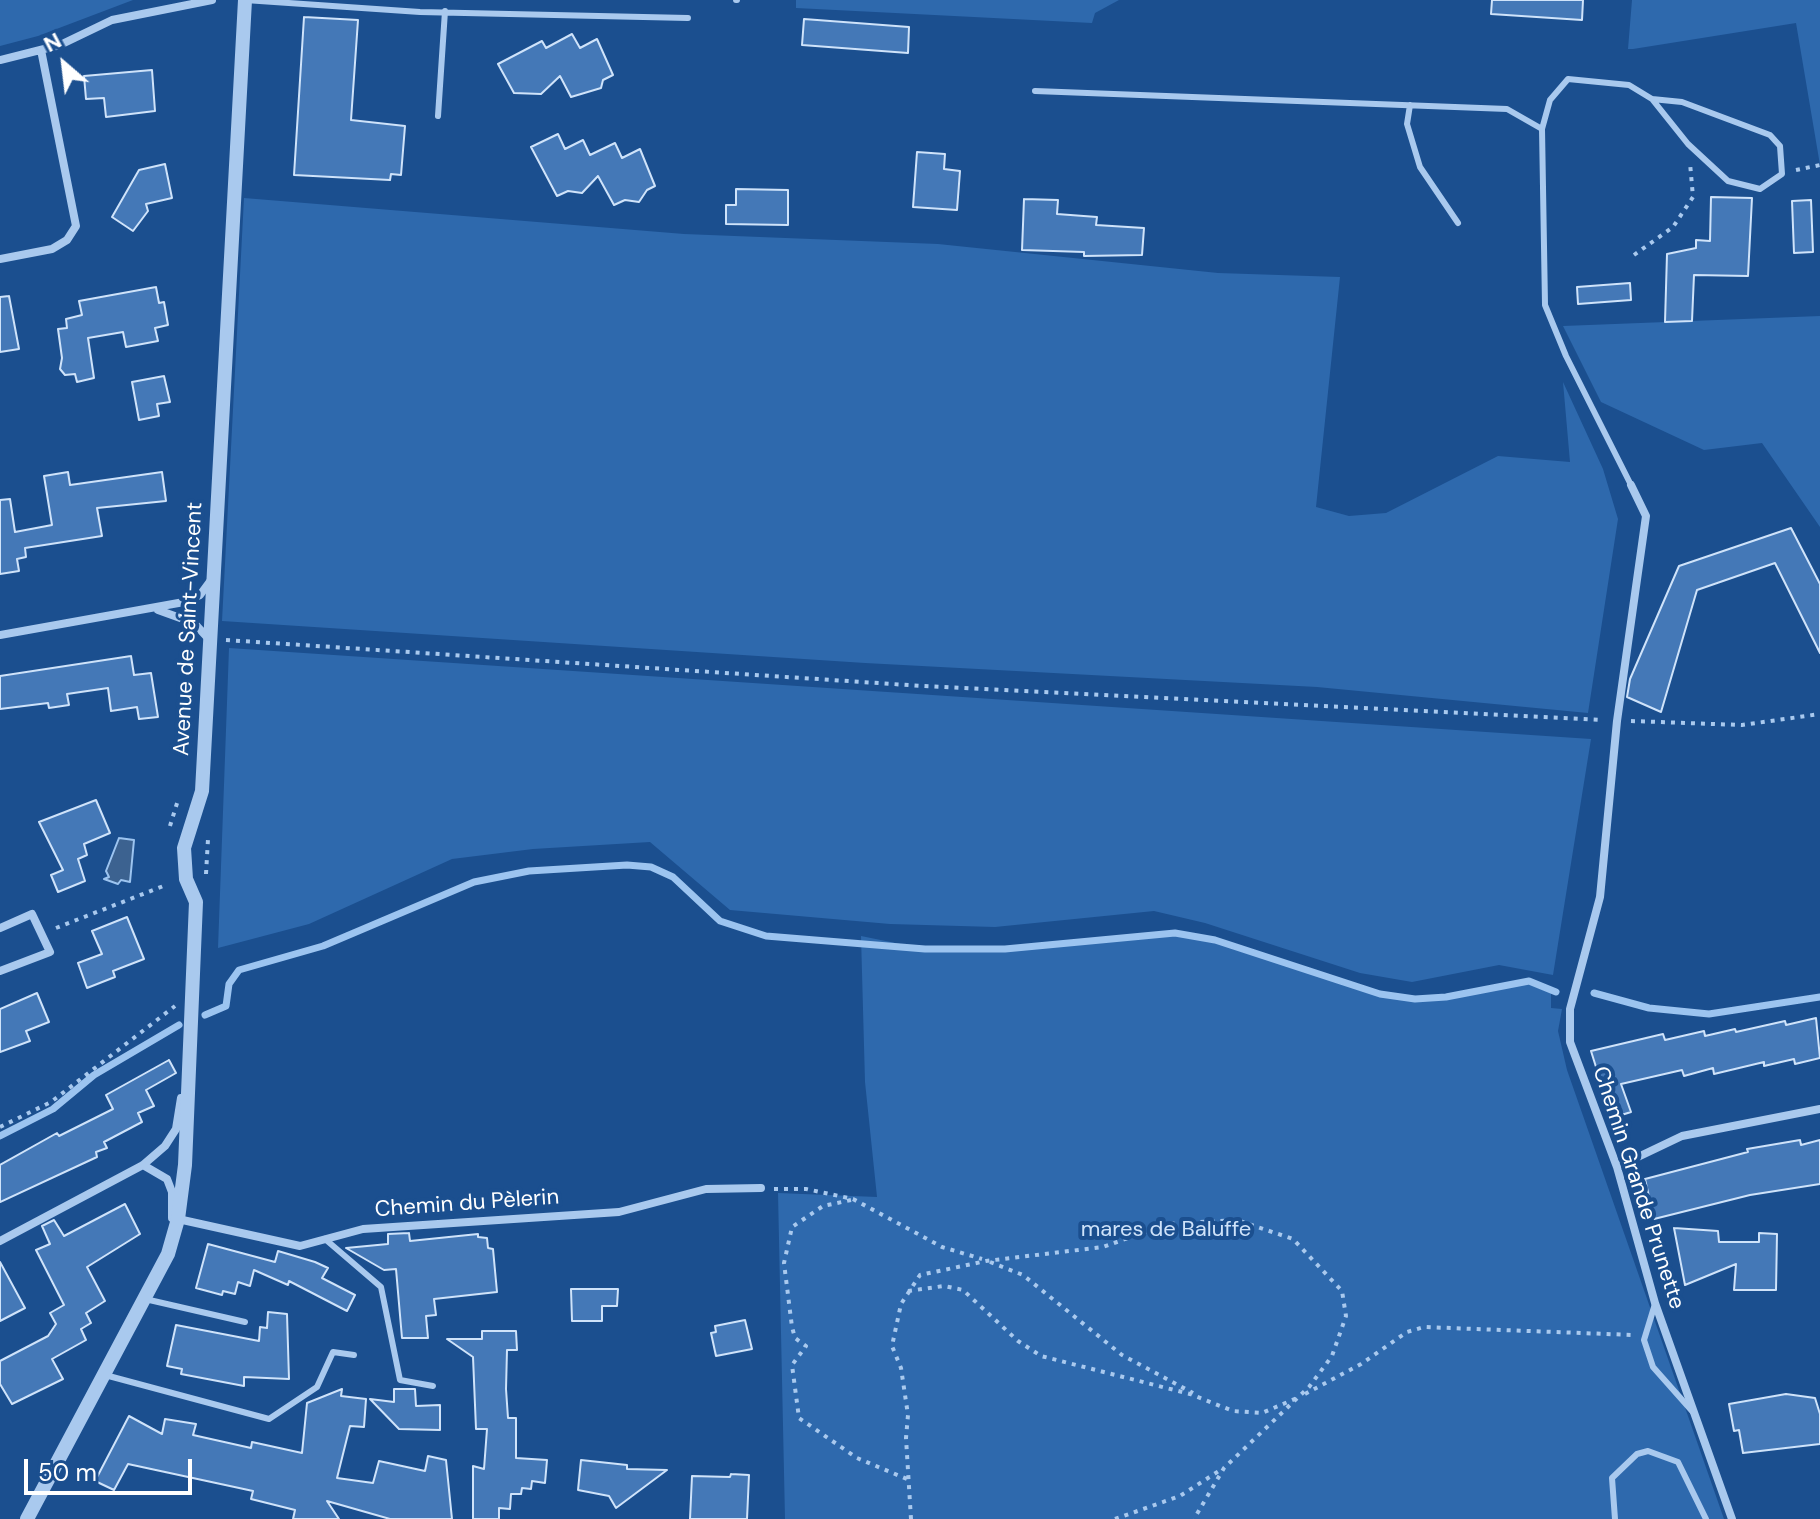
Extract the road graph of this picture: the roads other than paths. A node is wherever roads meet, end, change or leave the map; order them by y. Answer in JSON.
{"nodes":[{"id":1,"x":212,"y":0,"type":"edge"},
{"id":2,"x":245,"y":0,"type":"edge"},
{"id":3,"x":445,"y":11,"type":"junction"},
{"id":4,"x":688,"y":18,"type":"dead end"},
{"id":5,"x":41,"y":50,"type":"junction"},
{"id":6,"x":0,"y":60,"type":"edge"},
{"id":7,"x":1035,"y":91,"type":"dead end"},
{"id":8,"x":1652,"y":99,"type":"junction"},
{"id":9,"x":1410,"y":105,"type":"junction"},
{"id":10,"x":438,"y":116,"type":"dead end"},
{"id":11,"x":1542,"y":129,"type":"junction"},
{"id":12,"x":1458,"y":223,"type":"dead end"},
{"id":13,"x":0,"y":259,"type":"edge"},
{"id":14,"x":1631,"y":485,"type":"joint"},
{"id":15,"x":215,"y":565,"type":"junction"},
{"id":16,"x":153,"y":609,"type":"junction"},
{"id":17,"x":0,"y":635,"type":"edge"},
{"id":18,"x":210,"y":642,"type":"junction"},
{"id":19,"x":0,"y":928,"type":"edge"},
{"id":20,"x":0,"y":971,"type":"edge"},
{"id":21,"x":191,"y":1037,"type":"junction"},
{"id":22,"x":1820,"y":1109,"type":"edge"},
{"id":23,"x":143,"y":1165,"type":"junction"},
{"id":24,"x":1617,"y":1167,"type":"junction"},
{"id":25,"x":761,"y":1188,"type":"road end"},
{"id":26,"x":178,"y":1219,"type":"junction"},
{"id":27,"x":325,"y":1239,"type":"junction"},
{"id":28,"x":0,"y":1241,"type":"edge"},
{"id":29,"x":168,"y":1254,"type":"junction"},
{"id":30,"x":145,"y":1299,"type":"junction"},
{"id":31,"x":1655,"y":1303,"type":"junction"},
{"id":32,"x":245,"y":1322,"type":"dead end"},
{"id":33,"x":354,"y":1355,"type":"dead end"},
{"id":34,"x":105,"y":1375,"type":"junction"},
{"id":35,"x":433,"y":1386,"type":"dead end"},
{"id":36,"x":1697,"y":1417,"type":"junction"},
{"id":37,"x":27,"y":1519,"type":"edge"},
{"id":38,"x":1615,"y":1519,"type":"edge"},
{"id":39,"x":1706,"y":1519,"type":"edge"},
{"id":40,"x":1732,"y":1519,"type":"edge"}],
"edges":[{"from":1,"to":5,"type":"street"},
{"from":2,"to":3,"type":"lane"},
{"from":2,"to":15,"type":"street","name":"Avenue de Saint-Vincent"},
{"from":3,"to":4,"type":"lane"},
{"from":3,"to":10,"type":"lane"},
{"from":5,"to":6,"type":"street"},
{"from":5,"to":13,"type":"street"},
{"from":7,"to":9,"type":"lane"},
{"from":8,"to":8,"type":"lane"},
{"from":8,"to":11,"type":"lane"},
{"from":9,"to":11,"type":"lane"},
{"from":9,"to":12,"type":"lane"},
{"from":11,"to":14,"type":"lane"},
{"from":14,"to":24,"type":"street","name":"Chemin Grande Prunette"},
{"from":15,"to":16,"type":"street"},
{"from":15,"to":18,"type":"street","name":"Avenue de Saint-Vincent"},
{"from":16,"to":17,"type":"street"},
{"from":16,"to":18,"type":"street"},
{"from":18,"to":21,"type":"street","name":"Avenue de Saint-Vincent"},
{"from":19,"to":20,"type":"street"},
{"from":21,"to":23,"type":"street"},
{"from":21,"to":26,"type":"street","name":"Avenue de Saint-Vincent"},
{"from":22,"to":24,"type":"street"},
{"from":23,"to":28,"type":"street"},
{"from":23,"to":29,"type":"street","name":"Avenue de Saint-Vincent"},
{"from":24,"to":31,"type":"street","name":"Chemin Grande Prunette"},
{"from":25,"to":27,"type":"street","name":"Chemin du Pèlerin"},
{"from":26,"to":27,"type":"street","name":"Chemin du Pèlerin"},
{"from":26,"to":29,"type":"street","name":"Avenue de Saint-Vincent"},
{"from":27,"to":35,"type":"lane"},
{"from":29,"to":30,"type":"street","name":"Avenue de Saint-Vincent"},
{"from":30,"to":32,"type":"lane"},
{"from":30,"to":34,"type":"street","name":"Avenue de Saint-Vincent"},
{"from":31,"to":36,"type":"street","name":"Chemin Grande Prunette"},
{"from":31,"to":36,"type":"lane"},
{"from":33,"to":34,"type":"lane"},
{"from":34,"to":37,"type":"street","name":"Avenue de Saint-Vincent"},
{"from":36,"to":40,"type":"street","name":"Chemin Grande Prunette"},
{"from":38,"to":39,"type":"lane"}]}
